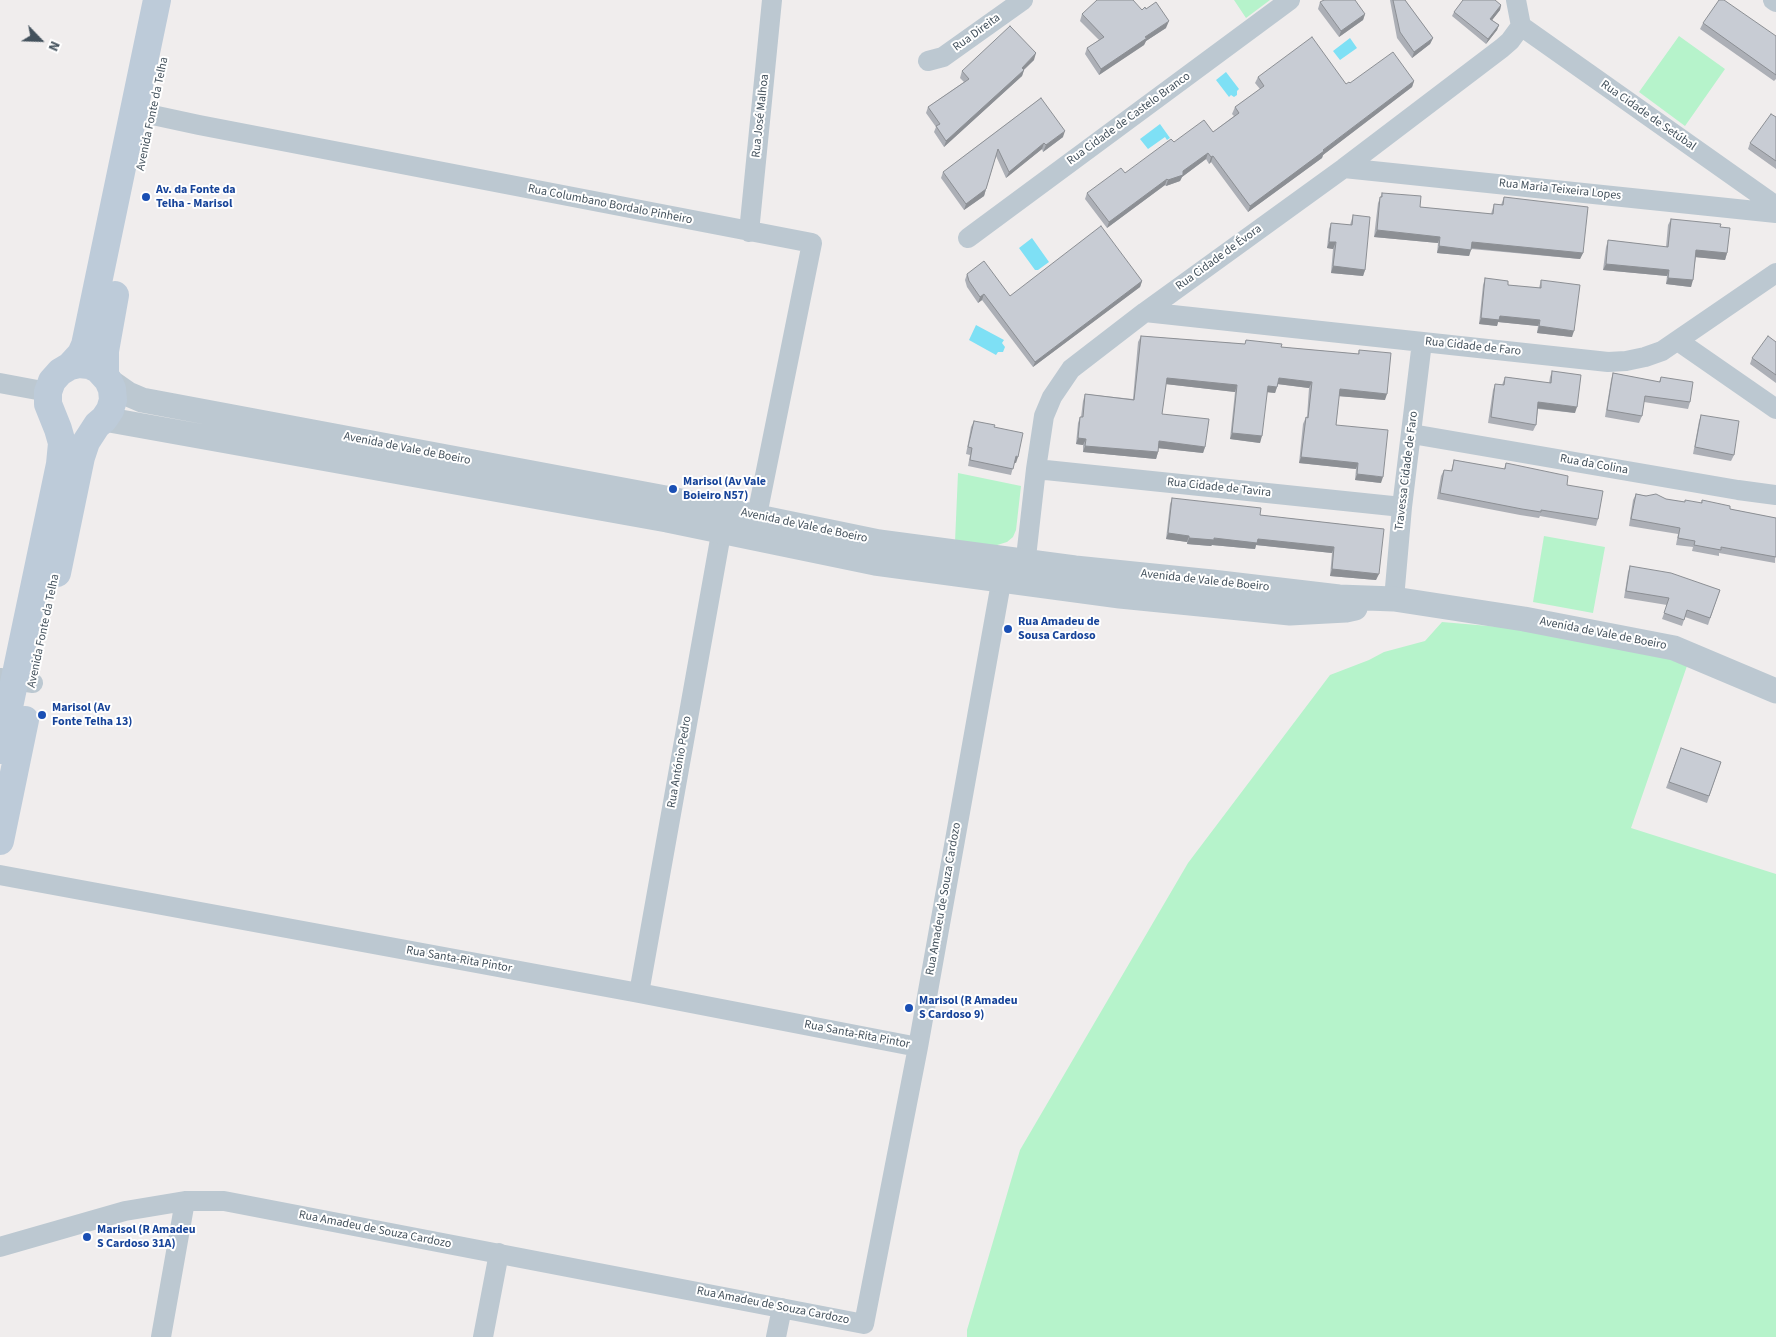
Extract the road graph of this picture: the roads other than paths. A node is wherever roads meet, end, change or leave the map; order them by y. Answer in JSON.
{"nodes":[{"id":1,"x":157,"y":0,"type":"edge"},
{"id":2,"x":176,"y":0,"type":"edge"},
{"id":3,"x":772,"y":0,"type":"edge"},
{"id":4,"x":1023,"y":0,"type":"edge"},
{"id":5,"x":1290,"y":0,"type":"edge"},
{"id":6,"x":1516,"y":0,"type":"edge"},
{"id":7,"x":1773,"y":0,"type":"edge"},
{"id":8,"x":1776,"y":2,"type":"edge"},
{"id":9,"x":1521,"y":26,"type":"junction"},
{"id":10,"x":928,"y":61,"type":"dead end"},
{"id":11,"x":143,"y":113,"type":"junction"},
{"id":12,"x":1344,"y":168,"type":"junction"},
{"id":13,"x":1776,"y":206,"type":"edge"},
{"id":14,"x":1776,"y":213,"type":"edge"},
{"id":15,"x":749,"y":232,"type":"junction"},
{"id":16,"x":968,"y":238,"type":"dead end"},
{"id":17,"x":1776,"y":273,"type":"edge"},
{"id":18,"x":1145,"y":312,"type":"junction"},
{"id":19,"x":1678,"y":340,"type":"junction"},
{"id":20,"x":1422,"y":342,"type":"junction"},
{"id":21,"x":70,"y":366,"type":"junction"},
{"id":22,"x":106,"y":377,"type":"junction"},
{"id":23,"x":0,"y":383,"type":"edge"},
{"id":24,"x":50,"y":403,"type":"junction"},
{"id":25,"x":1776,"y":409,"type":"edge"},
{"id":26,"x":101,"y":422,"type":"junction"},
{"id":27,"x":1412,"y":434,"type":"junction"},
{"id":28,"x":1036,"y":469,"type":"junction"},
{"id":29,"x":1776,"y":495,"type":"edge"},
{"id":30,"x":1402,"y":507,"type":"junction"},
{"id":31,"x":724,"y":520,"type":"junction"},
{"id":32,"x":755,"y":527,"type":"junction"},
{"id":33,"x":1014,"y":571,"type":"junction"},
{"id":34,"x":1394,"y":599,"type":"junction"},
{"id":35,"x":16,"y":680,"type":"edge"},
{"id":36,"x":1776,"y":691,"type":"edge"},
{"id":37,"x":0,"y":750,"type":"edge"},
{"id":38,"x":0,"y":841,"type":"edge"},
{"id":39,"x":0,"y":876,"type":"edge"},
{"id":40,"x":639,"y":993,"type":"junction"},
{"id":41,"x":918,"y":1047,"type":"junction"},
{"id":42,"x":184,"y":1201,"type":"junction"},
{"id":43,"x":0,"y":1247,"type":"edge"},
{"id":44,"x":499,"y":1253,"type":"junction"},
{"id":45,"x":782,"y":1308,"type":"junction"},
{"id":46,"x":161,"y":1337,"type":"edge"},
{"id":47,"x":483,"y":1337,"type":"edge"},
{"id":48,"x":776,"y":1337,"type":"edge"}],
"edges":[{"from":1,"to":11,"type":"main road","name":"Avenida Fonte da Telha"},
{"from":2,"to":11,"type":"main road","name":"Avenida Fonte da Telha"},
{"from":3,"to":15,"type":"street","name":"Rua José Malhoa"},
{"from":4,"to":10,"type":"street","name":"Rua Direita"},
{"from":5,"to":16,"type":"street","name":"Rua Cidade de Castelo Branco"},
{"from":6,"to":9,"type":"street"},
{"from":7,"to":8,"type":"street"},
{"from":9,"to":12,"type":"street","name":"Rua Cidade de Évora"},
{"from":9,"to":13,"type":"street","name":"Rua Cidade de Setúbal"},
{"from":11,"to":15,"type":"street","name":"Rua Columbano Bordalo Pinheiro"},
{"from":11,"to":21,"type":"main road","name":"Avenida Fonte da Telha"},
{"from":11,"to":22,"type":"main road","name":"Avenida Fonte da Telha"},
{"from":12,"to":14,"type":"street","name":"Rua Maria Teixeira Lopes"},
{"from":12,"to":18,"type":"street","name":"Rua Cidade de Évora"},
{"from":15,"to":32,"type":"street","name":"Rua Columbano Bordalo Pinheiro"},
{"from":17,"to":19,"type":"street","name":"Rua Cidade de Faro"},
{"from":18,"to":20,"type":"street","name":"Rua Cidade de Faro"},
{"from":18,"to":28,"type":"street","name":"Rua Cidade de Évora"},
{"from":19,"to":20,"type":"street","name":"Rua Cidade de Faro"},
{"from":19,"to":25,"type":"street"},
{"from":20,"to":27,"type":"street","name":"Travessa Cidade de Faro"},
{"from":21,"to":22,"type":"main road"},
{"from":21,"to":24,"type":"main road","name":"Avenida Fonte da Telha"},
{"from":22,"to":26,"type":"main road","name":"Avenida Fonte da Telha"},
{"from":22,"to":31,"type":"street","name":"Avenida de Vale de Boeiro"},
{"from":23,"to":24,"type":"street"},
{"from":24,"to":26,"type":"main road"},
{"from":24,"to":35,"type":"main road","name":"Avenida Fonte da Telha"},
{"from":26,"to":31,"type":"street","name":"Avenida de Vale de Boeiro"},
{"from":26,"to":35,"type":"main road","name":"Avenida Fonte da Telha"},
{"from":27,"to":29,"type":"street","name":"Rua da Colina"},
{"from":27,"to":30,"type":"street","name":"Travessa Cidade de Faro"},
{"from":28,"to":30,"type":"street","name":"Rua Cidade de Tavira"},
{"from":28,"to":33,"type":"street","name":"Rua Cidade de Évora"},
{"from":30,"to":34,"type":"street","name":"Travessa Cidade de Faro"},
{"from":31,"to":32,"type":"street","name":"Avenida de Vale de Boeiro"},
{"from":31,"to":40,"type":"street","name":"Rua António Pedro"},
{"from":32,"to":33,"type":"street","name":"Avenida de Vale de Boeiro"},
{"from":33,"to":34,"type":"street","name":"Avenida de Vale de Boeiro"},
{"from":33,"to":41,"type":"street","name":"Rua Amadeu de Souza Cardozo"},
{"from":34,"to":36,"type":"street","name":"Avenida de Vale de Boeiro"},
{"from":35,"to":37,"type":"main road","name":"Avenida Fonte da Telha"},
{"from":35,"to":38,"type":"main road","name":"Avenida Fonte da Telha"},
{"from":39,"to":40,"type":"street","name":"Rua Santa-Rita Pintor"},
{"from":40,"to":41,"type":"street","name":"Rua Santa-Rita Pintor"},
{"from":41,"to":45,"type":"street","name":"Rua Amadeu de Souza Cardozo"},
{"from":42,"to":43,"type":"street","name":"Rua Amadeu de Souza Cardozo"},
{"from":42,"to":44,"type":"street","name":"Rua Amadeu de Souza Cardozo"},
{"from":42,"to":46,"type":"street"},
{"from":44,"to":45,"type":"street","name":"Rua Amadeu de Souza Cardozo"},
{"from":44,"to":47,"type":"street"},
{"from":45,"to":48,"type":"street"}]}
